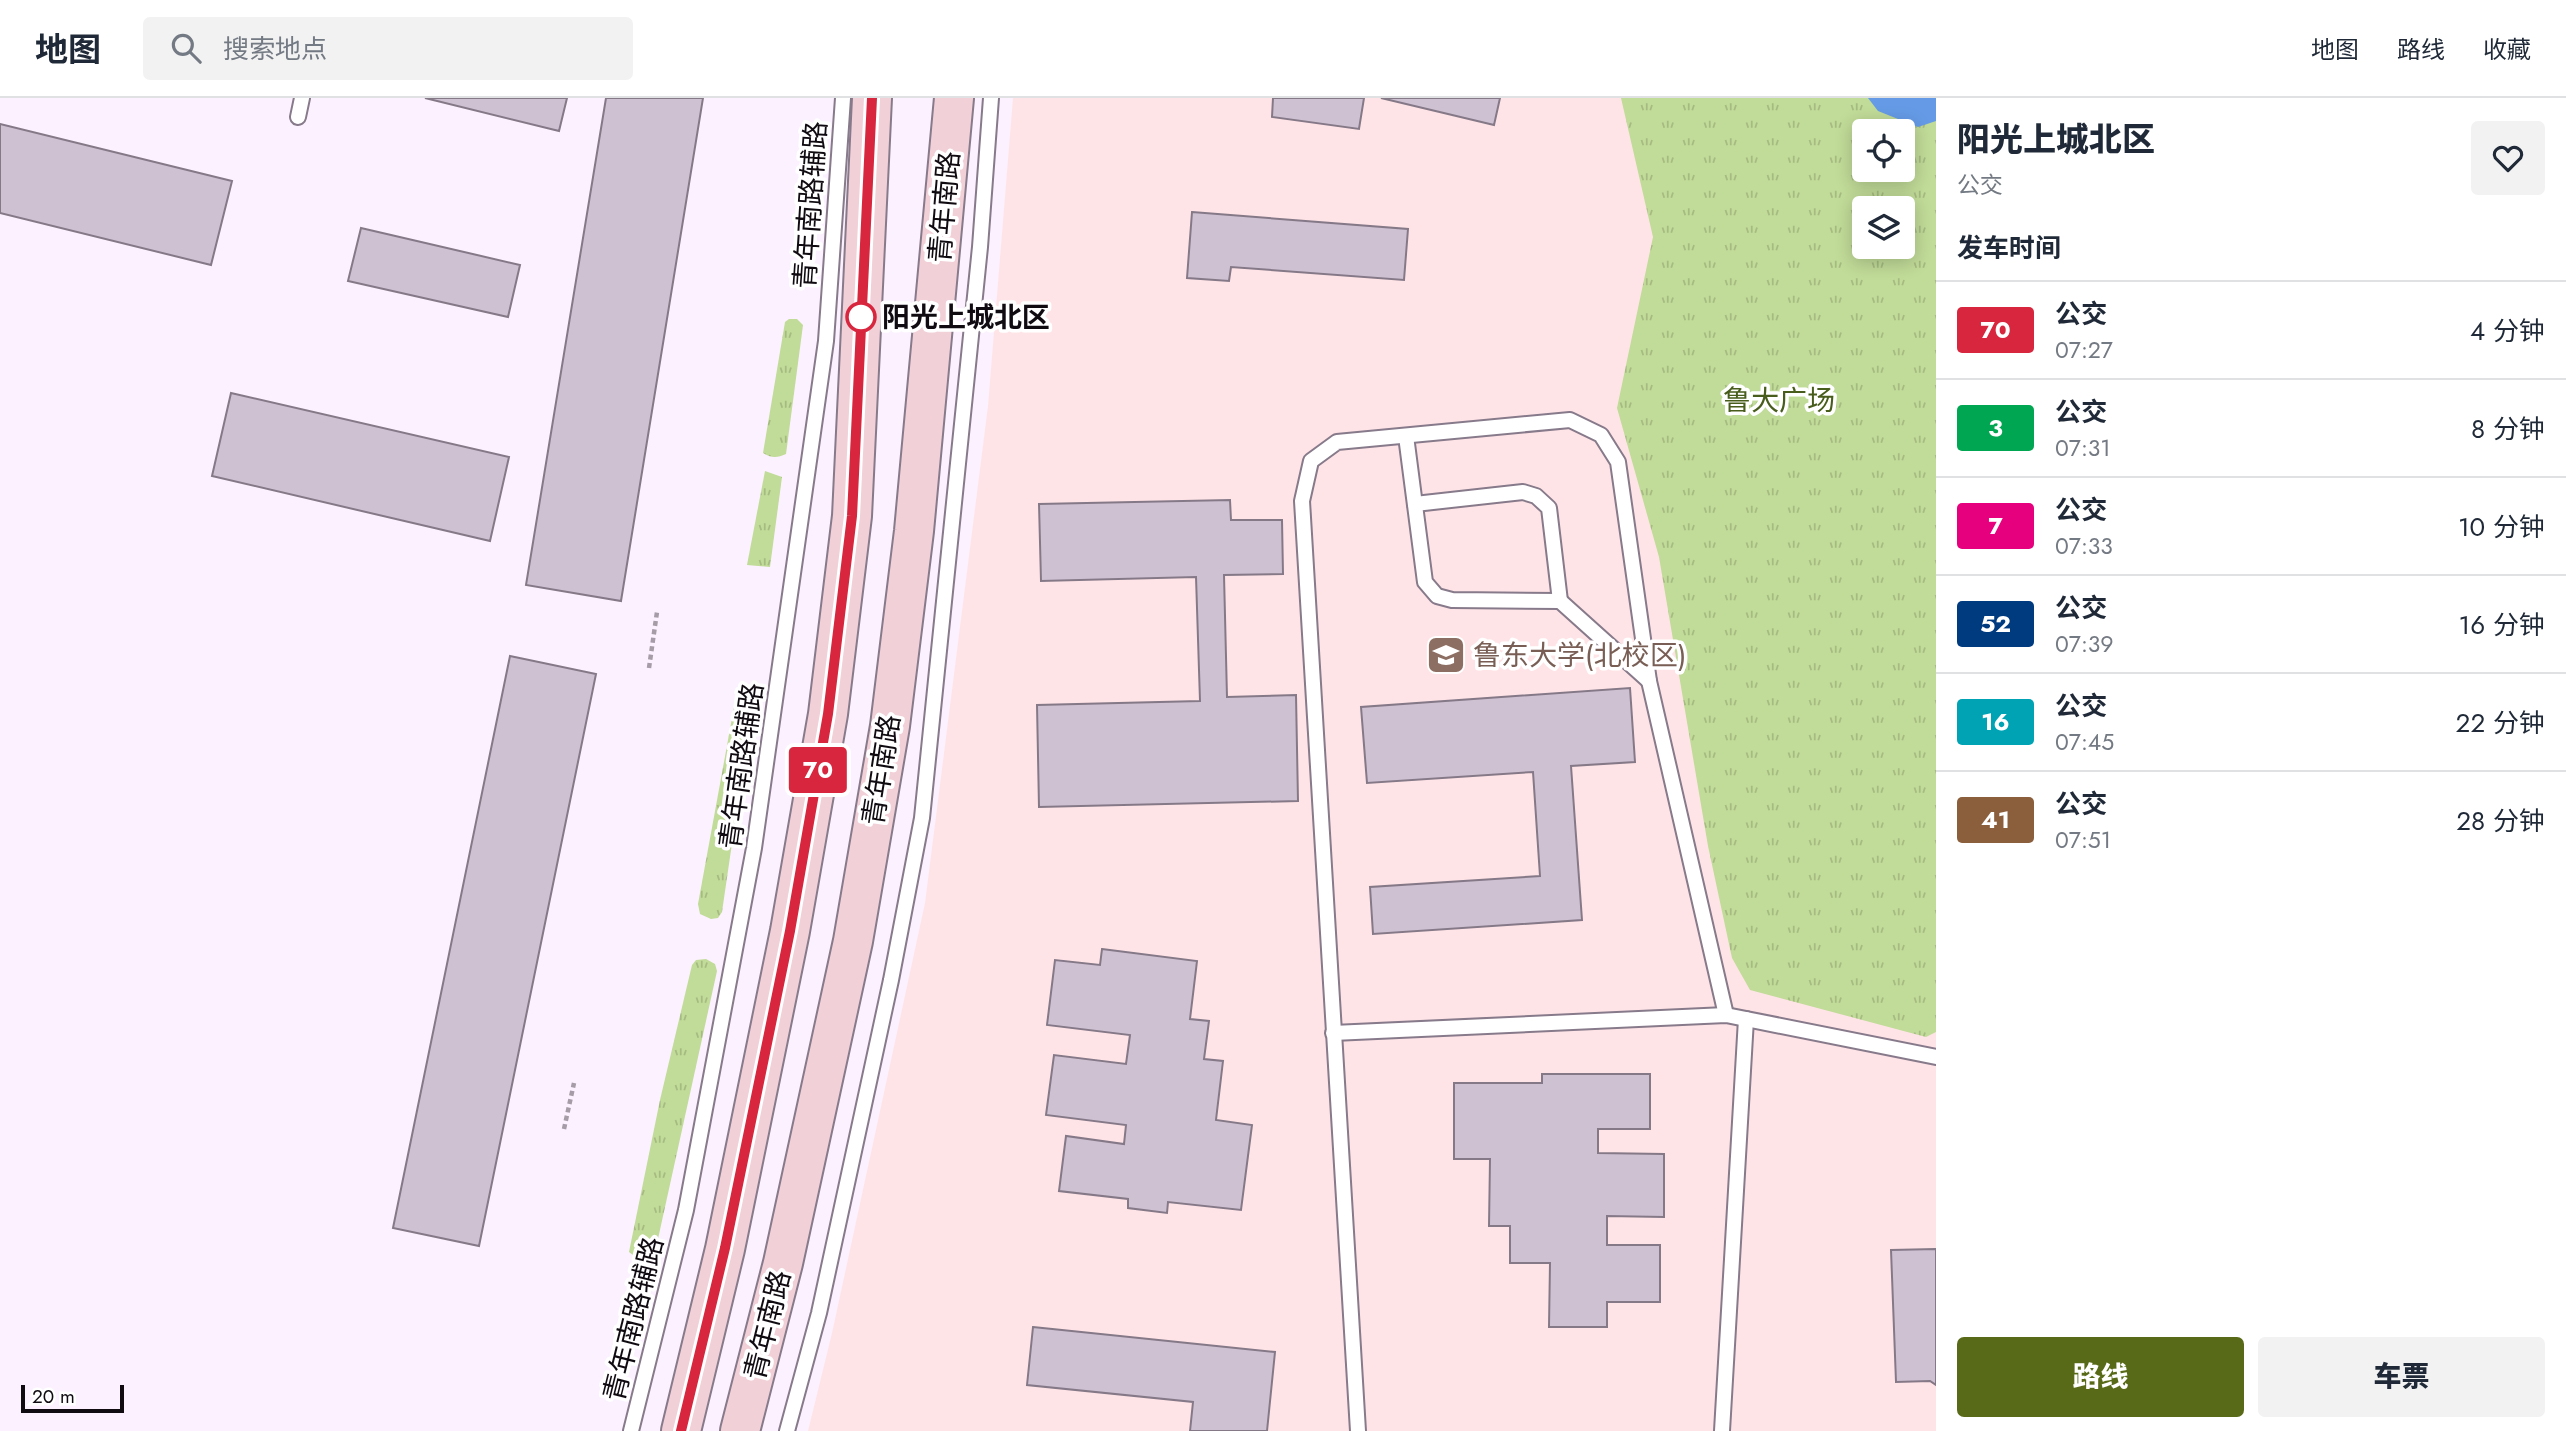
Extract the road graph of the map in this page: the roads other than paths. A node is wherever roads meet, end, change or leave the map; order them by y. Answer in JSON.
{"nodes":[{"id":1,"x":302,"y":98,"type":"edge"},
{"id":2,"x":842,"y":98,"type":"edge"},
{"id":3,"x":872,"y":98,"type":"edge"},
{"id":4,"x":954,"y":98,"type":"edge"},
{"id":5,"x":991,"y":98,"type":"edge"},
{"id":6,"x":298,"y":117,"type":"dead end"},
{"id":7,"x":1406,"y":436,"type":"junction"},
{"id":8,"x":1415,"y":504,"type":"junction"},
{"id":9,"x":1560,"y":601,"type":"junction"},
{"id":10,"x":1649,"y":681,"type":"junction"},
{"id":11,"x":1726,"y":1015,"type":"junction"},
{"id":12,"x":1746,"y":1019,"type":"junction"},
{"id":13,"x":1333,"y":1033,"type":"junction"},
{"id":14,"x":1936,"y":1057,"type":"edge"},
{"id":15,"x":631,"y":1431,"type":"edge"},
{"id":16,"x":681,"y":1431,"type":"edge"},
{"id":17,"x":740,"y":1431,"type":"edge"},
{"id":18,"x":787,"y":1431,"type":"edge"},
{"id":19,"x":1357,"y":1431,"type":"edge"},
{"id":20,"x":1722,"y":1431,"type":"edge"}],
"edges":[{"from":1,"to":6,"type":"lane"},
{"from":2,"to":15,"type":"lane","name":"青年南路辅路"},
{"from":3,"to":16,"type":"main road","name":"青年南路"},
{"from":4,"to":17,"type":"main road","name":"青年南路"},
{"from":5,"to":18,"type":"lane"},
{"from":7,"to":8,"type":"lane"},
{"from":7,"to":10,"type":"lane"},
{"from":7,"to":13,"type":"lane"},
{"from":8,"to":9,"type":"lane"},
{"from":8,"to":9,"type":"lane"},
{"from":9,"to":10,"type":"lane"},
{"from":10,"to":11,"type":"lane"},
{"from":11,"to":12,"type":"lane"},
{"from":11,"to":13,"type":"lane"},
{"from":12,"to":14,"type":"lane"},
{"from":12,"to":20,"type":"lane"},
{"from":13,"to":19,"type":"lane"}]}
